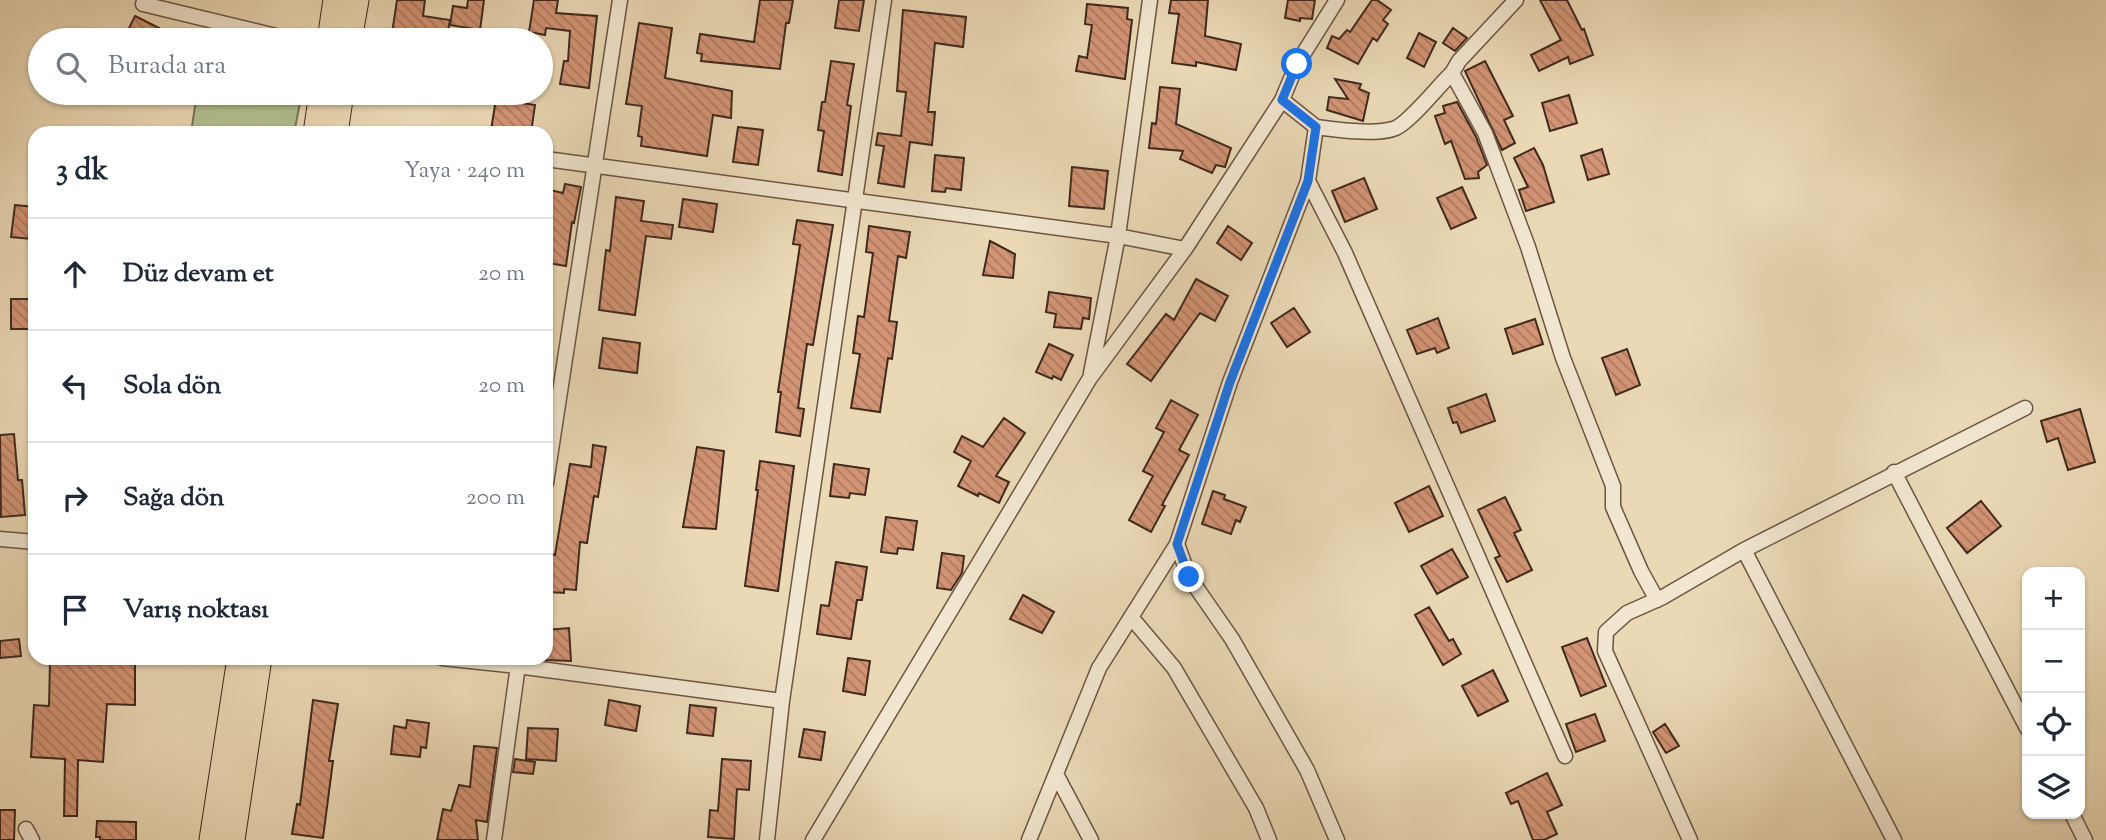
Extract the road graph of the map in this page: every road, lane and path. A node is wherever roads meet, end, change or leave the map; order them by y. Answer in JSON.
{"nodes":[{"id":1,"x":335,"y":0,"type":"edge"},
{"id":2,"x":357,"y":0,"type":"edge"},
{"id":3,"x":620,"y":0,"type":"edge"},
{"id":4,"x":884,"y":0,"type":"edge"},
{"id":5,"x":1150,"y":0,"type":"edge"},
{"id":6,"x":1337,"y":0,"type":"edge"},
{"id":7,"x":1516,"y":0,"type":"edge"},
{"id":8,"x":143,"y":4,"type":"dead end"},
{"id":9,"x":242,"y":28,"type":"edge"},
{"id":10,"x":331,"y":28,"type":"edge"},
{"id":11,"x":352,"y":28,"type":"edge"},
{"id":12,"x":1452,"y":73,"type":"junction"},
{"id":13,"x":1282,"y":100,"type":"junction"},
{"id":14,"x":319,"y":105,"type":"edge"},
{"id":15,"x":340,"y":105,"type":"edge"},
{"id":16,"x":316,"y":126,"type":"edge"},
{"id":17,"x":337,"y":126,"type":"edge"},
{"id":18,"x":1316,"y":127,"type":"junction"},
{"id":19,"x":553,"y":160,"type":"edge"},
{"id":20,"x":596,"y":165,"type":"junction"},
{"id":21,"x":1308,"y":181,"type":"junction"},
{"id":22,"x":856,"y":200,"type":"junction"},
{"id":23,"x":1118,"y":236,"type":"junction"},
{"id":24,"x":1185,"y":249,"type":"junction"},
{"id":25,"x":1090,"y":378,"type":"junction"},
{"id":26,"x":2025,"y":408,"type":"dead end"},
{"id":27,"x":553,"y":438,"type":"edge"},
{"id":28,"x":1894,"y":472,"type":"junction"},
{"id":29,"x":0,"y":539,"type":"edge"},
{"id":30,"x":28,"y":541,"type":"edge"},
{"id":31,"x":1177,"y":544,"type":"junction"},
{"id":32,"x":1744,"y":550,"type":"junction"},
{"id":33,"x":1657,"y":600,"type":"junction"},
{"id":34,"x":1131,"y":617,"type":"junction"},
{"id":35,"x":238,"y":665,"type":"edge"},
{"id":36,"x":260,"y":665,"type":"edge"},
{"id":37,"x":518,"y":665,"type":"edge"},
{"id":38,"x":538,"y":665,"type":"edge"},
{"id":39,"x":782,"y":701,"type":"junction"},
{"id":40,"x":2022,"y":718,"type":"edge"},
{"id":41,"x":1565,"y":756,"type":"dead end"},
{"id":42,"x":1056,"y":774,"type":"junction"},
{"id":43,"x":2074,"y":819,"type":"edge"},
{"id":44,"x":211,"y":840,"type":"edge"},
{"id":45,"x":233,"y":840,"type":"edge"},
{"id":46,"x":494,"y":840,"type":"edge"},
{"id":47,"x":767,"y":840,"type":"edge"},
{"id":48,"x":813,"y":840,"type":"edge"},
{"id":49,"x":1029,"y":840,"type":"edge"},
{"id":50,"x":1091,"y":840,"type":"edge"},
{"id":51,"x":1269,"y":840,"type":"edge"},
{"id":52,"x":1337,"y":840,"type":"edge"},
{"id":53,"x":1690,"y":840,"type":"edge"},
{"id":54,"x":1894,"y":840,"type":"edge"},
{"id":55,"x":2085,"y":840,"type":"edge"}],
"edges":[{"from":1,"to":10,"type":"main road"},
{"from":2,"to":11,"type":"main road"},
{"from":3,"to":20,"type":"street"},
{"from":4,"to":22,"type":"street"},
{"from":5,"to":23,"type":"street"},
{"from":6,"to":13,"type":"street"},
{"from":7,"to":12,"type":"street"},
{"from":8,"to":9,"type":"street"},
{"from":12,"to":18,"type":"street"},
{"from":12,"to":33,"type":"street"},
{"from":13,"to":18,"type":"street"},
{"from":13,"to":24,"type":"street"},
{"from":14,"to":16,"type":"main road"},
{"from":15,"to":17,"type":"main road"},
{"from":18,"to":21,"type":"street"},
{"from":19,"to":20,"type":"street"},
{"from":20,"to":22,"type":"street"},
{"from":20,"to":27,"type":"street"},
{"from":21,"to":31,"type":"street"},
{"from":21,"to":41,"type":"street"},
{"from":22,"to":23,"type":"street"},
{"from":22,"to":39,"type":"street"},
{"from":23,"to":24,"type":"street"},
{"from":23,"to":25,"type":"street"},
{"from":24,"to":25,"type":"street"},
{"from":25,"to":48,"type":"street"},
{"from":26,"to":28,"type":"street"},
{"from":28,"to":32,"type":"street"},
{"from":28,"to":40,"type":"street"},
{"from":29,"to":30,"type":"street"},
{"from":31,"to":34,"type":"street"},
{"from":31,"to":52,"type":"street"},
{"from":32,"to":33,"type":"street"},
{"from":32,"to":54,"type":"street"},
{"from":33,"to":53,"type":"street"},
{"from":34,"to":42,"type":"street"},
{"from":34,"to":51,"type":"street"},
{"from":35,"to":44,"type":"main road"},
{"from":36,"to":45,"type":"main road"},
{"from":37,"to":46,"type":"street"},
{"from":38,"to":39,"type":"street"},
{"from":39,"to":47,"type":"street"},
{"from":42,"to":49,"type":"street"},
{"from":42,"to":50,"type":"street"},
{"from":43,"to":55,"type":"street"}]}
